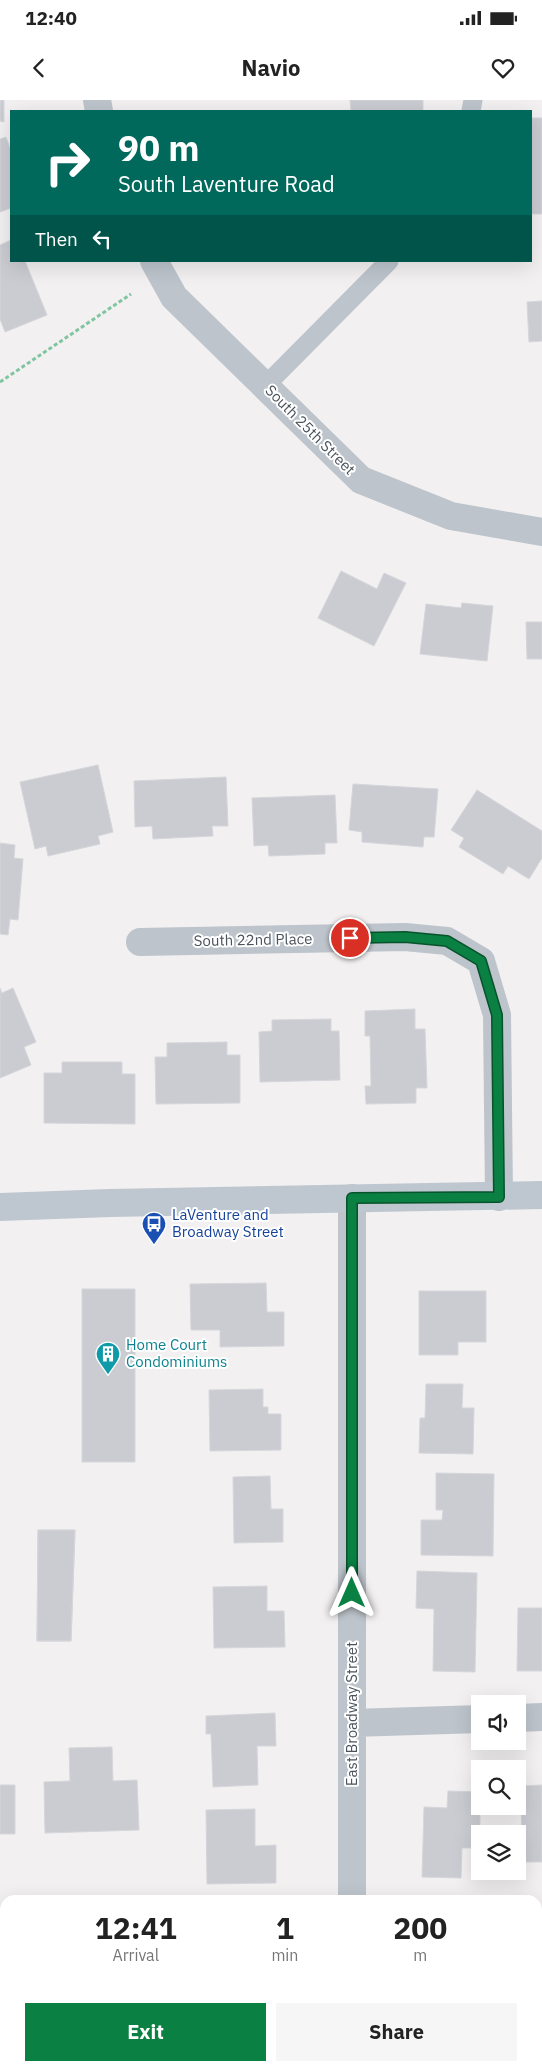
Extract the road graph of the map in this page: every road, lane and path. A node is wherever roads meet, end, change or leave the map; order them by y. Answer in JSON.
{"nodes":[{"id":1,"x":155,"y":262,"type":"edge"},
{"id":2,"x":388,"y":262,"type":"edge"},
{"id":3,"x":131,"y":294,"type":"dead end"},
{"id":4,"x":0,"y":382,"type":"edge"},
{"id":5,"x":266,"y":386,"type":"junction"},
{"id":6,"x":542,"y":532,"type":"edge"},
{"id":7,"x":140,"y":942,"type":"dead end"},
{"id":8,"x":542,"y":1195,"type":"edge"},
{"id":9,"x":499,"y":1197,"type":"junction"},
{"id":10,"x":352,"y":1198,"type":"junction"},
{"id":11,"x":0,"y":1207,"type":"edge"},
{"id":12,"x":542,"y":1717,"type":"edge"},
{"id":13,"x":526,"y":1718,"type":"edge"},
{"id":14,"x":471,"y":1719,"type":"edge"},
{"id":15,"x":352,"y":1723,"type":"junction"},
{"id":16,"x":352,"y":1895,"type":"edge"}],
"edges":[{"from":1,"to":5,"type":"street","name":"South 25th Street"},
{"from":2,"to":5,"type":"lane"},
{"from":3,"to":4,"type":"path"},
{"from":5,"to":6,"type":"street","name":"South 25th Street"},
{"from":7,"to":9,"type":"street","name":"South 22nd Place"},
{"from":8,"to":9,"type":"street"},
{"from":9,"to":10,"type":"street"},
{"from":10,"to":11,"type":"street"},
{"from":10,"to":15,"type":"street","name":"East Broadway Street"},
{"from":12,"to":13,"type":"street"},
{"from":14,"to":15,"type":"street"},
{"from":15,"to":16,"type":"street","name":"East Broadway Street"}]}
